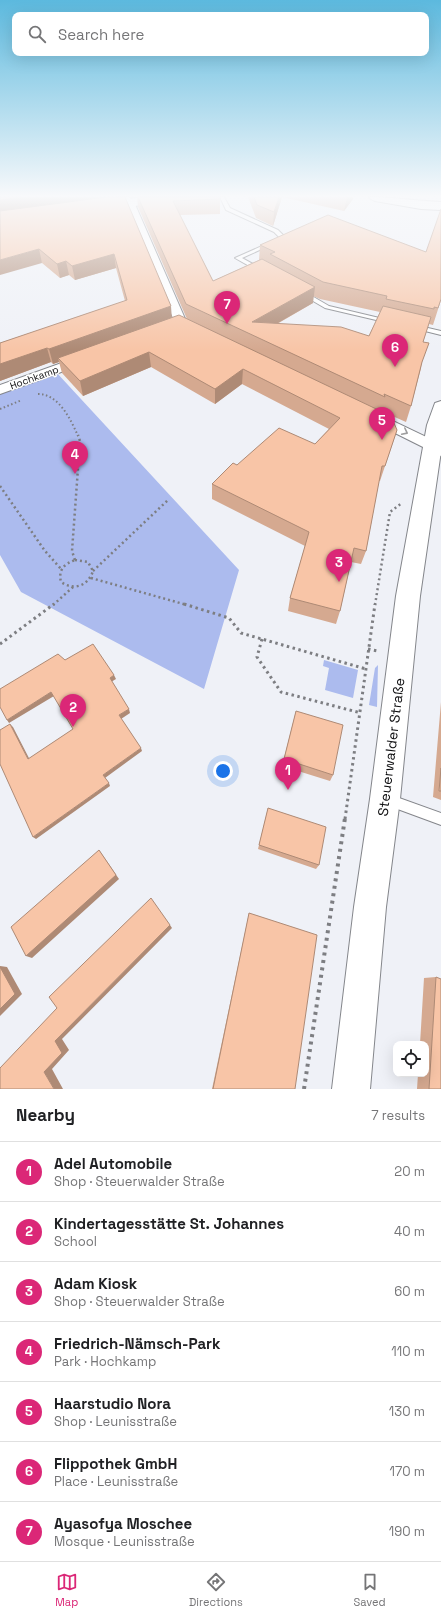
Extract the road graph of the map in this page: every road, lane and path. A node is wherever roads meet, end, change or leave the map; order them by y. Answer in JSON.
{"nodes":[{"id":1,"x":148,"y":248,"type":"edge"},
{"id":2,"x":261,"y":248,"type":"edge"},
{"id":3,"x":265,"y":273,"type":"edge"},
{"id":4,"x":300,"y":292,"type":"edge"},
{"id":5,"x":396,"y":322,"type":"edge"},
{"id":6,"x":181,"y":323,"type":"junction"},
{"id":7,"x":411,"y":326,"type":"edge"},
{"id":8,"x":167,"y":328,"type":"edge"},
{"id":9,"x":441,"y":333,"type":"edge"},
{"id":10,"x":210,"y":337,"type":"edge"},
{"id":11,"x":95,"y":354,"type":"edge"},
{"id":12,"x":0,"y":390,"type":"edge"},
{"id":13,"x":31,"y":396,"type":"dead end"},
{"id":14,"x":25,"y":399,"type":"dead end"},
{"id":15,"x":441,"y":407,"type":"edge"},
{"id":16,"x":0,"y":409,"type":"edge"},
{"id":17,"x":358,"y":409,"type":"edge"},
{"id":18,"x":437,"y":449,"type":"edge"},
{"id":19,"x":0,"y":486,"type":"edge"},
{"id":20,"x":425,"y":486,"type":"junction"},
{"id":21,"x":168,"y":500,"type":"dead end"},
{"id":22,"x":75,"y":560,"type":"junction"},
{"id":23,"x":61,"y":569,"type":"junction"},
{"id":24,"x":93,"y":570,"type":"junction"},
{"id":25,"x":91,"y":578,"type":"junction"},
{"id":26,"x":73,"y":587,"type":"junction"},
{"id":27,"x":262,"y":639,"type":"junction"},
{"id":28,"x":0,"y":644,"type":"edge"},
{"id":29,"x":366,"y":669,"type":"junction"},
{"id":30,"x":361,"y":713,"type":"junction"},
{"id":31,"x":385,"y":799,"type":"junction"},
{"id":32,"x":441,"y":819,"type":"edge"},
{"id":33,"x":304,"y":1089,"type":"edge"},
{"id":34,"x":351,"y":1089,"type":"edge"}],
"edges":[{"from":1,"to":6,"type":"street"},
{"from":2,"to":3,"type":"lane"},
{"from":4,"to":5,"type":"lane"},
{"from":6,"to":8,"type":"street"},
{"from":6,"to":10,"type":"street"},
{"from":7,"to":9,"type":"lane"},
{"from":11,"to":12,"type":"street","name":"Hochkamp"},
{"from":13,"to":22,"type":"path"},
{"from":14,"to":16,"type":"path"},
{"from":15,"to":18,"type":"street","name":"Steuerwalder Straße"},
{"from":17,"to":18,"type":"street","one_way":true},
{"from":18,"to":20,"type":"street","name":"Steuerwalder Straße"},
{"from":19,"to":23,"type":"path"},
{"from":20,"to":29,"type":"path"},
{"from":20,"to":31,"type":"street","name":"Steuerwalder Straße"},
{"from":21,"to":24,"type":"path"},
{"from":22,"to":23,"type":"path"},
{"from":22,"to":24,"type":"path"},
{"from":23,"to":26,"type":"path"},
{"from":24,"to":25,"type":"path"},
{"from":25,"to":26,"type":"path"},
{"from":25,"to":27,"type":"path"},
{"from":26,"to":28,"type":"path"},
{"from":27,"to":29,"type":"path"},
{"from":27,"to":30,"type":"path"},
{"from":29,"to":30,"type":"path"},
{"from":30,"to":33,"type":"path"},
{"from":31,"to":32,"type":"lane"},
{"from":31,"to":34,"type":"street","name":"Steuerwalder Straße"}]}
